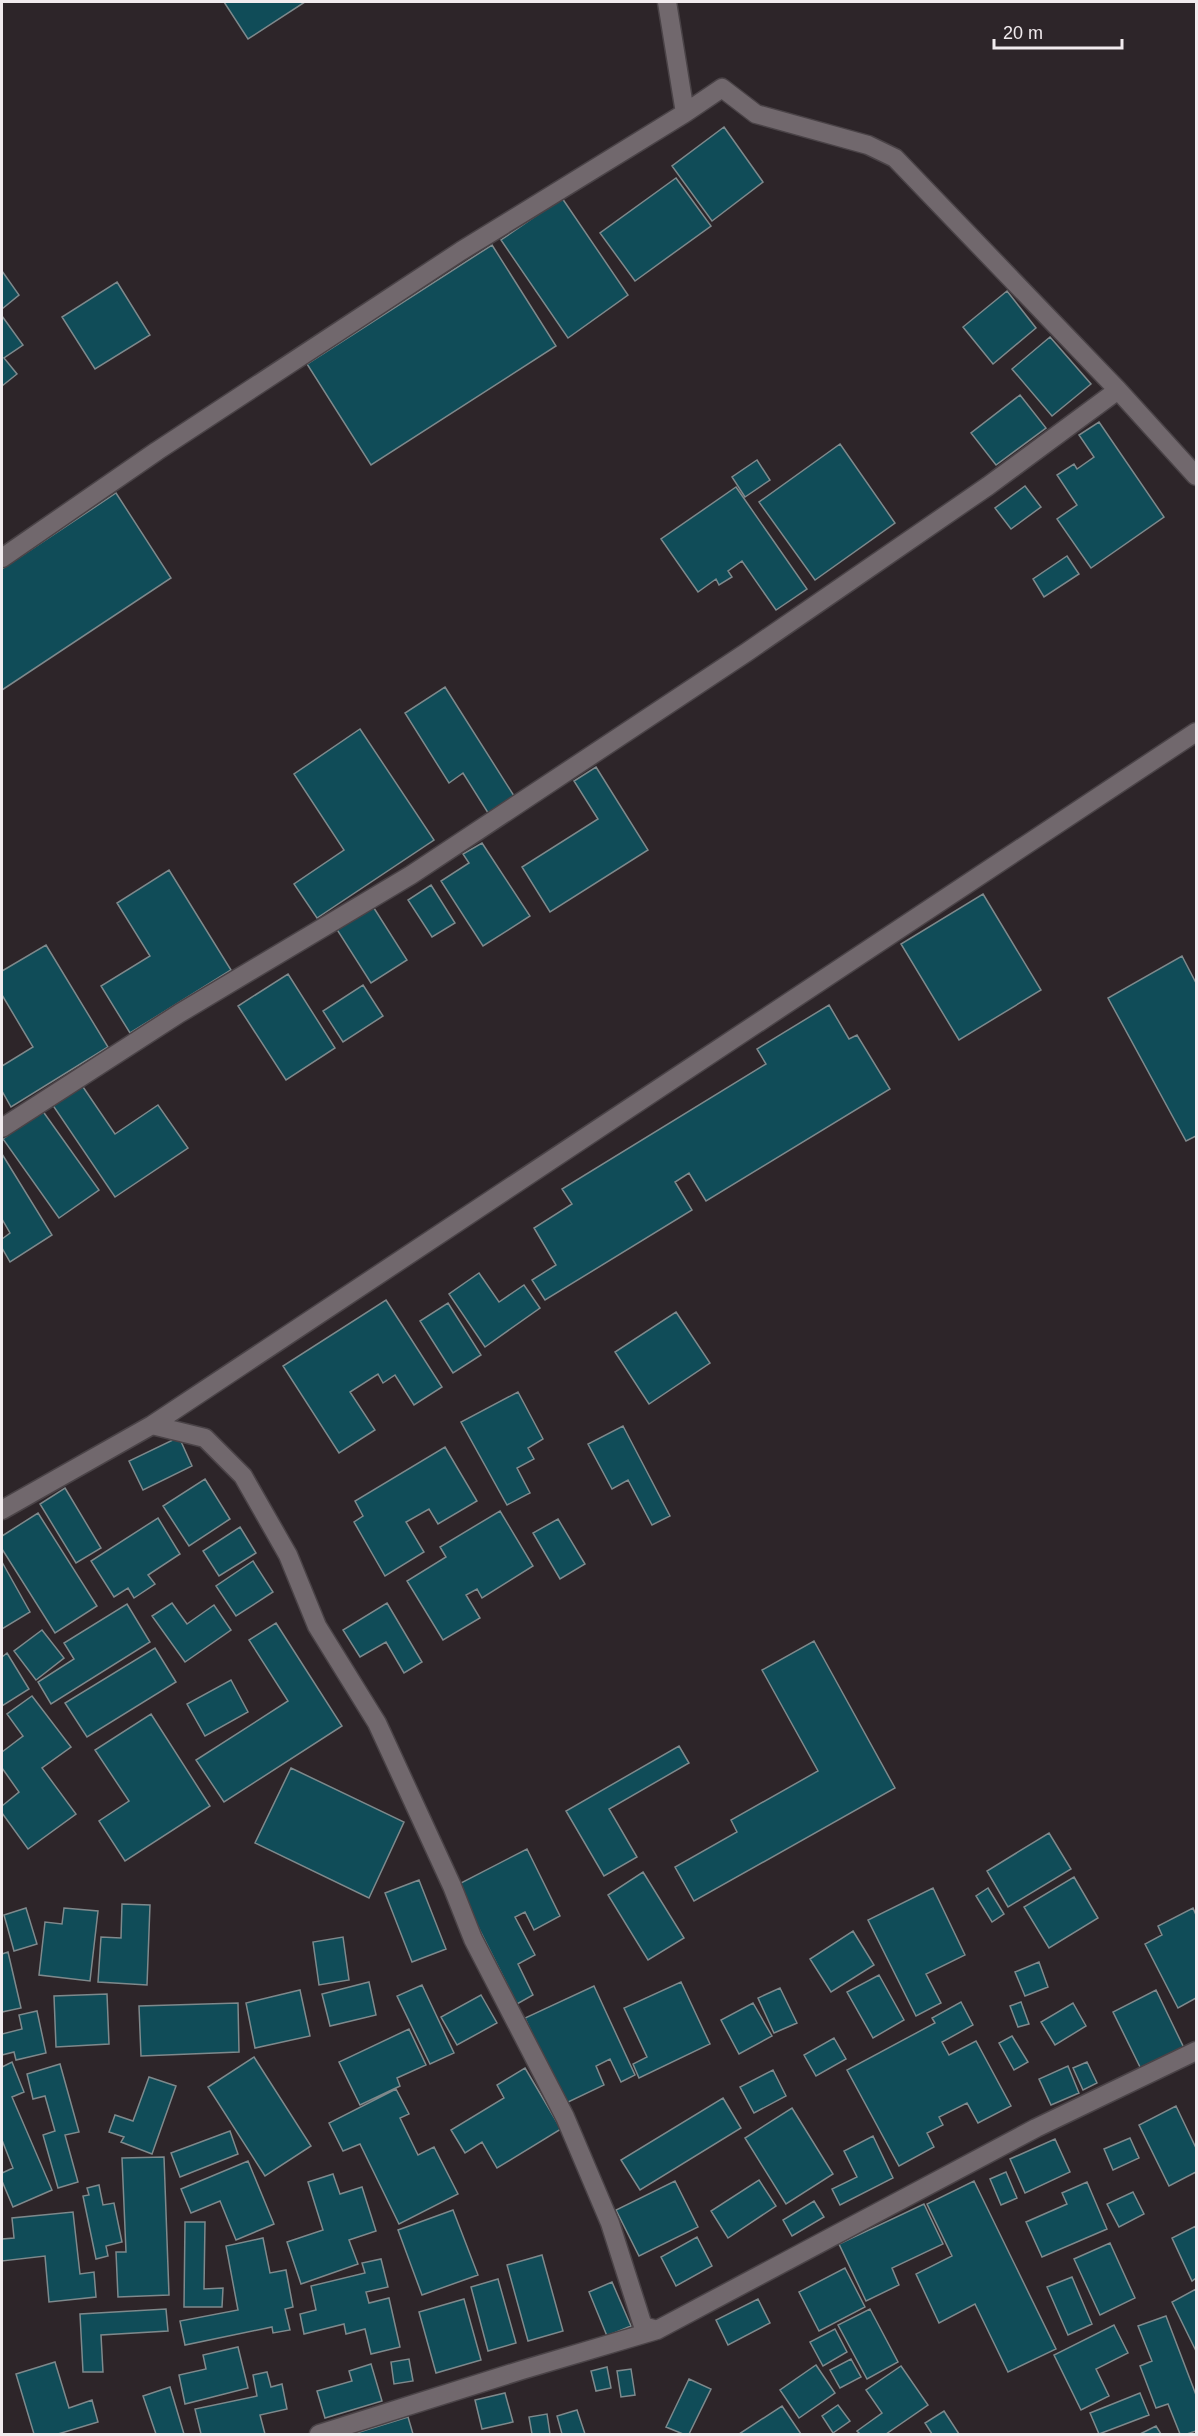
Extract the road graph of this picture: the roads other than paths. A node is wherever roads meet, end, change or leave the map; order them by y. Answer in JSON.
{"nodes":[{"id":1,"x":667,"y":2,"type":"edge"},
{"id":2,"x":685,"y":113,"type":"junction"},
{"id":3,"x":1118,"y":390,"type":"junction"},
{"id":4,"x":1197,"y":476,"type":"edge"},
{"id":5,"x":2,"y":558,"type":"edge"},
{"id":6,"x":1197,"y":732,"type":"edge"},
{"id":7,"x":2,"y":1128,"type":"edge"},
{"id":8,"x":152,"y":1425,"type":"junction"},
{"id":9,"x":2,"y":1510,"type":"edge"},
{"id":10,"x":1197,"y":2051,"type":"edge"},
{"id":11,"x":657,"y":2330,"type":"junction"},
{"id":12,"x":319,"y":2434,"type":"edge"}],
"edges":[{"from":1,"to":2,"type":"street"},
{"from":2,"to":3,"type":"street"},
{"from":2,"to":5,"type":"street"},
{"from":3,"to":4,"type":"street"},
{"from":3,"to":7,"type":"street"},
{"from":6,"to":8,"type":"street"},
{"from":8,"to":9,"type":"street"},
{"from":8,"to":11,"type":"street"},
{"from":10,"to":11,"type":"street"},
{"from":11,"to":12,"type":"street"}]}
